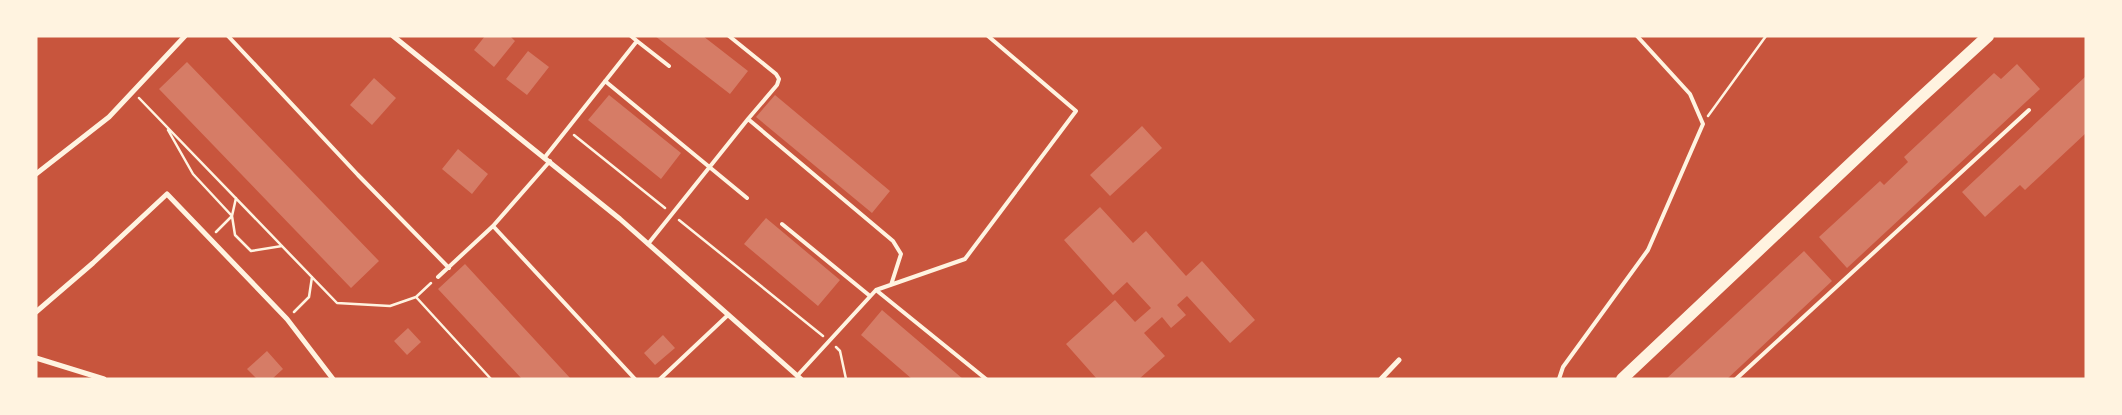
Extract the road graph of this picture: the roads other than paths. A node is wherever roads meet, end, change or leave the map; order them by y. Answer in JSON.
{"nodes":[{"id":1,"x":185,"y":36,"type":"edge"},
{"id":2,"x":228,"y":36,"type":"edge"},
{"id":3,"x":392,"y":36,"type":"edge"},
{"id":4,"x":631,"y":36,"type":"edge"},
{"id":5,"x":729,"y":36,"type":"edge"},
{"id":6,"x":988,"y":36,"type":"edge"},
{"id":7,"x":1637,"y":36,"type":"edge"},
{"id":8,"x":1988,"y":36,"type":"edge"},
{"id":9,"x":637,"y":41,"type":"junction"},
{"id":10,"x":669,"y":66,"type":"dead end"},
{"id":11,"x":605,"y":81,"type":"junction"},
{"id":12,"x":2029,"y":110,"type":"dead end"},
{"id":13,"x":748,"y":119,"type":"junction"},
{"id":14,"x":545,"y":157,"type":"junction"},
{"id":15,"x":550,"y":161,"type":"junction"},
{"id":16,"x":709,"y":167,"type":"junction"},
{"id":17,"x":36,"y":174,"type":"edge"},
{"id":18,"x":748,"y":198,"type":"dead end"},
{"id":19,"x":782,"y":224,"type":"dead end"},
{"id":20,"x":494,"y":226,"type":"junction"},
{"id":21,"x":648,"y":244,"type":"junction"},
{"id":22,"x":449,"y":268,"type":"junction"},
{"id":23,"x":438,"y":277,"type":"road end"},
{"id":24,"x":891,"y":284,"type":"junction"},
{"id":25,"x":876,"y":290,"type":"junction"},
{"id":26,"x":870,"y":296,"type":"junction"},
{"id":27,"x":36,"y":312,"type":"edge"},
{"id":28,"x":728,"y":315,"type":"junction"},
{"id":29,"x":36,"y":358,"type":"edge"},
{"id":30,"x":1400,"y":360,"type":"dead end"},
{"id":31,"x":799,"y":377,"type":"edge"},
{"id":32,"x":104,"y":379,"type":"edge"},
{"id":33,"x":334,"y":379,"type":"edge"},
{"id":34,"x":635,"y":379,"type":"edge"},
{"id":35,"x":660,"y":379,"type":"edge"},
{"id":36,"x":986,"y":379,"type":"edge"},
{"id":37,"x":1381,"y":379,"type":"edge"},
{"id":38,"x":1559,"y":379,"type":"edge"},
{"id":39,"x":1622,"y":379,"type":"edge"},
{"id":40,"x":1736,"y":379,"type":"edge"}],
"edges":[{"from":1,"to":17,"type":"street"},
{"from":2,"to":22,"type":"lane"},
{"from":3,"to":14,"type":"street"},
{"from":4,"to":9,"type":"lane"},
{"from":5,"to":13,"type":"lane"},
{"from":6,"to":24,"type":"lane"},
{"from":7,"to":38,"type":"lane"},
{"from":8,"to":39,"type":"main road"},
{"from":9,"to":10,"type":"lane"},
{"from":9,"to":11,"type":"lane"},
{"from":11,"to":14,"type":"lane"},
{"from":11,"to":16,"type":"lane"},
{"from":12,"to":40,"type":"lane"},
{"from":13,"to":16,"type":"lane"},
{"from":13,"to":24,"type":"lane"},
{"from":14,"to":15,"type":"street"},
{"from":15,"to":20,"type":"lane"},
{"from":15,"to":21,"type":"street"},
{"from":16,"to":18,"type":"lane"},
{"from":16,"to":21,"type":"lane"},
{"from":19,"to":26,"type":"lane"},
{"from":20,"to":22,"type":"lane"},
{"from":20,"to":34,"type":"lane"},
{"from":21,"to":28,"type":"street"},
{"from":22,"to":23,"type":"lane"},
{"from":24,"to":25,"type":"lane"},
{"from":25,"to":26,"type":"lane"},
{"from":25,"to":36,"type":"lane"},
{"from":26,"to":31,"type":"lane"},
{"from":27,"to":33,"type":"street"},
{"from":28,"to":31,"type":"street"},
{"from":28,"to":35,"type":"lane"},
{"from":29,"to":32,"type":"street"},
{"from":30,"to":37,"type":"street"}]}
